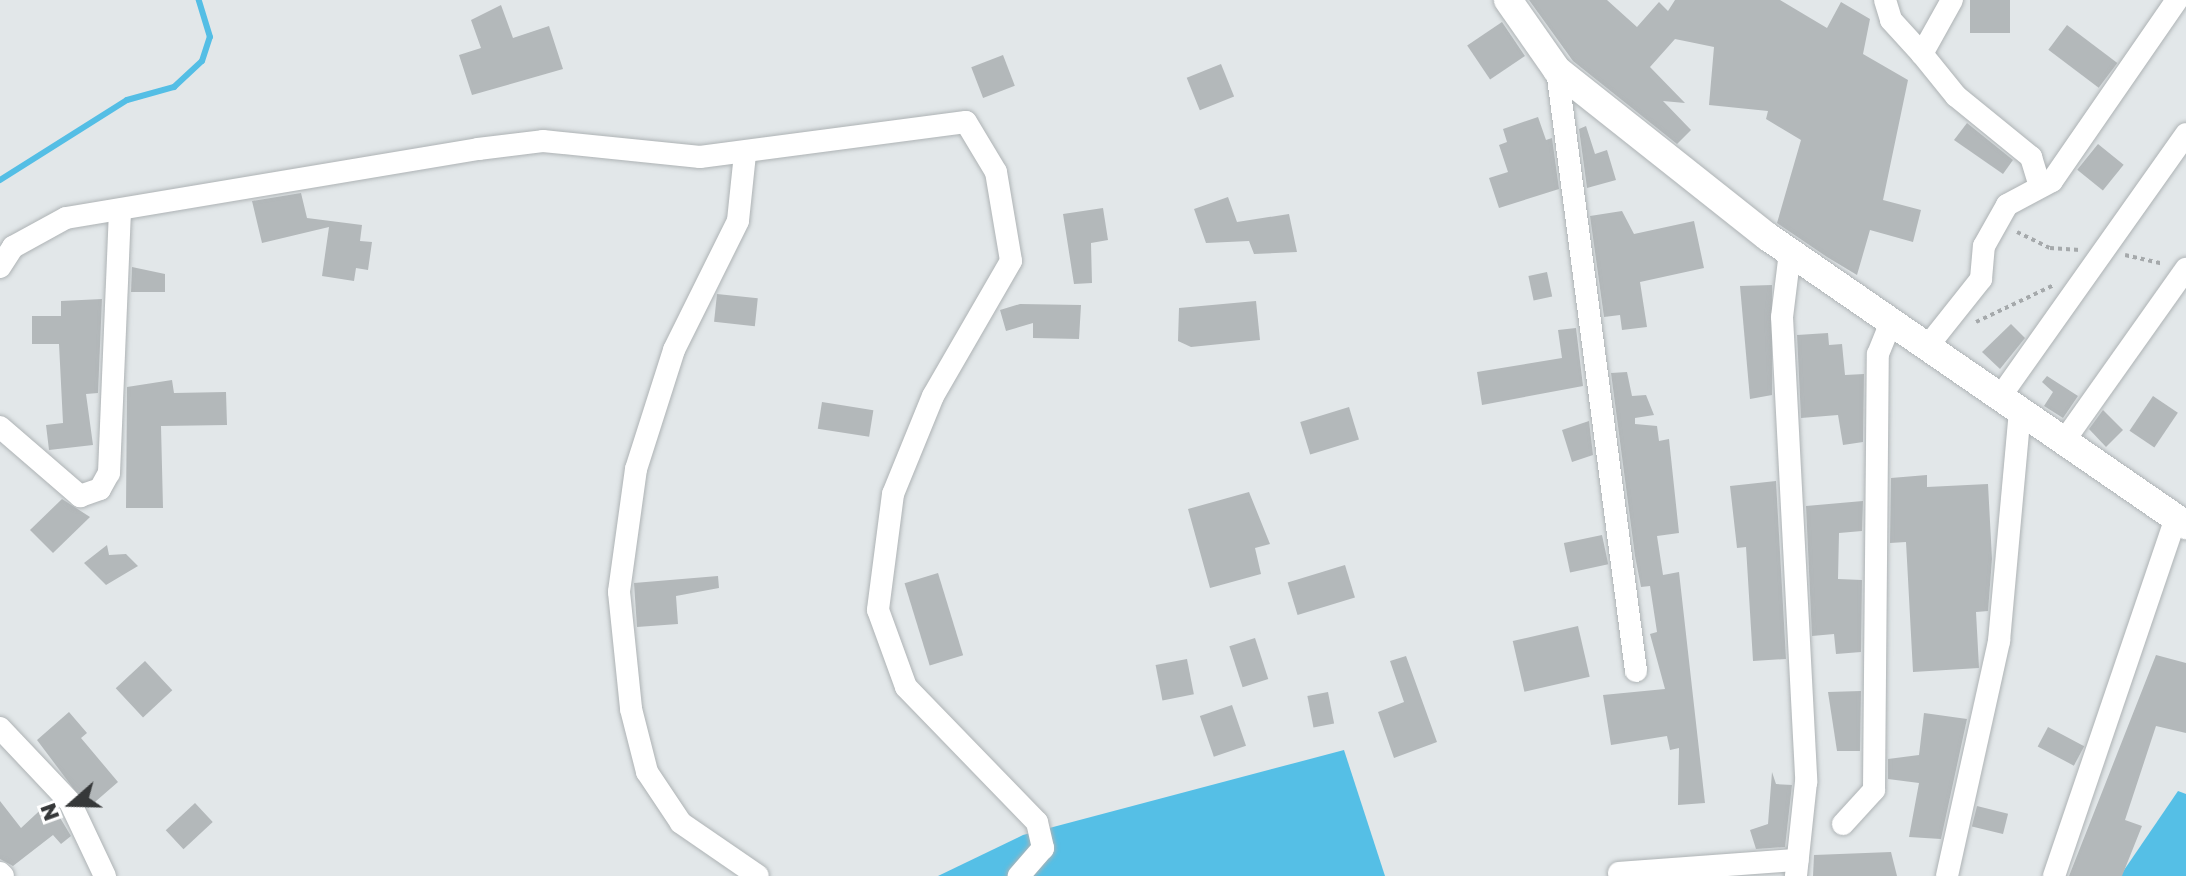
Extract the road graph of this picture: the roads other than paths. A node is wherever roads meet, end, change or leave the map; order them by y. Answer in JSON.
{"nodes":[{"id":1,"x":1508,"y":0,"type":"edge"},
{"id":2,"x":1885,"y":0,"type":"edge"},
{"id":3,"x":1952,"y":0,"type":"edge"},
{"id":4,"x":2177,"y":0,"type":"edge"},
{"id":5,"x":1922,"y":54,"type":"junction"},
{"id":6,"x":1557,"y":70,"type":"junction"},
{"id":7,"x":2186,"y":134,"type":"edge"},
{"id":8,"x":745,"y":154,"type":"junction"},
{"id":9,"x":2039,"y":184,"type":"junction"},
{"id":10,"x":120,"y":211,"type":"junction"},
{"id":11,"x":1790,"y":252,"type":"junction"},
{"id":12,"x":0,"y":267,"type":"edge"},
{"id":13,"x":2185,"y":272,"type":"edge"},
{"id":14,"x":1891,"y":322,"type":"junction"},
{"id":15,"x":1927,"y":347,"type":"junction"},
{"id":16,"x":2010,"y":404,"type":"junction"},
{"id":17,"x":0,"y":427,"type":"edge"},
{"id":18,"x":2064,"y":441,"type":"junction"},
{"id":19,"x":2181,"y":522,"type":"edge"},
{"id":20,"x":1636,"y":671,"type":"dead end"},
{"id":21,"x":0,"y":728,"type":"edge"},
{"id":22,"x":1843,"y":824,"type":"dead end"},
{"id":23,"x":1797,"y":868,"type":"edge"},
{"id":24,"x":1619,"y":873,"type":"dead end"},
{"id":25,"x":105,"y":876,"type":"edge"},
{"id":26,"x":758,"y":876,"type":"edge"},
{"id":27,"x":1019,"y":876,"type":"edge"},
{"id":28,"x":1947,"y":876,"type":"edge"},
{"id":29,"x":2054,"y":876,"type":"edge"}],
"edges":[{"from":1,"to":6,"type":"street"},
{"from":2,"to":5,"type":"street"},
{"from":3,"to":5,"type":"street"},
{"from":4,"to":9,"type":"street"},
{"from":5,"to":9,"type":"street"},
{"from":6,"to":11,"type":"street"},
{"from":6,"to":20,"type":"street"},
{"from":7,"to":16,"type":"street"},
{"from":8,"to":10,"type":"street"},
{"from":8,"to":26,"type":"street"},
{"from":8,"to":27,"type":"street"},
{"from":9,"to":15,"type":"street"},
{"from":10,"to":12,"type":"street"},
{"from":10,"to":17,"type":"street"},
{"from":11,"to":14,"type":"street"},
{"from":11,"to":23,"type":"street"},
{"from":13,"to":18,"type":"street"},
{"from":14,"to":15,"type":"street"},
{"from":14,"to":22,"type":"street"},
{"from":15,"to":16,"type":"street"},
{"from":16,"to":18,"type":"street"},
{"from":16,"to":28,"type":"street"},
{"from":18,"to":19,"type":"street"},
{"from":19,"to":29,"type":"street"},
{"from":21,"to":25,"type":"street"},
{"from":23,"to":24,"type":"street"}]}
